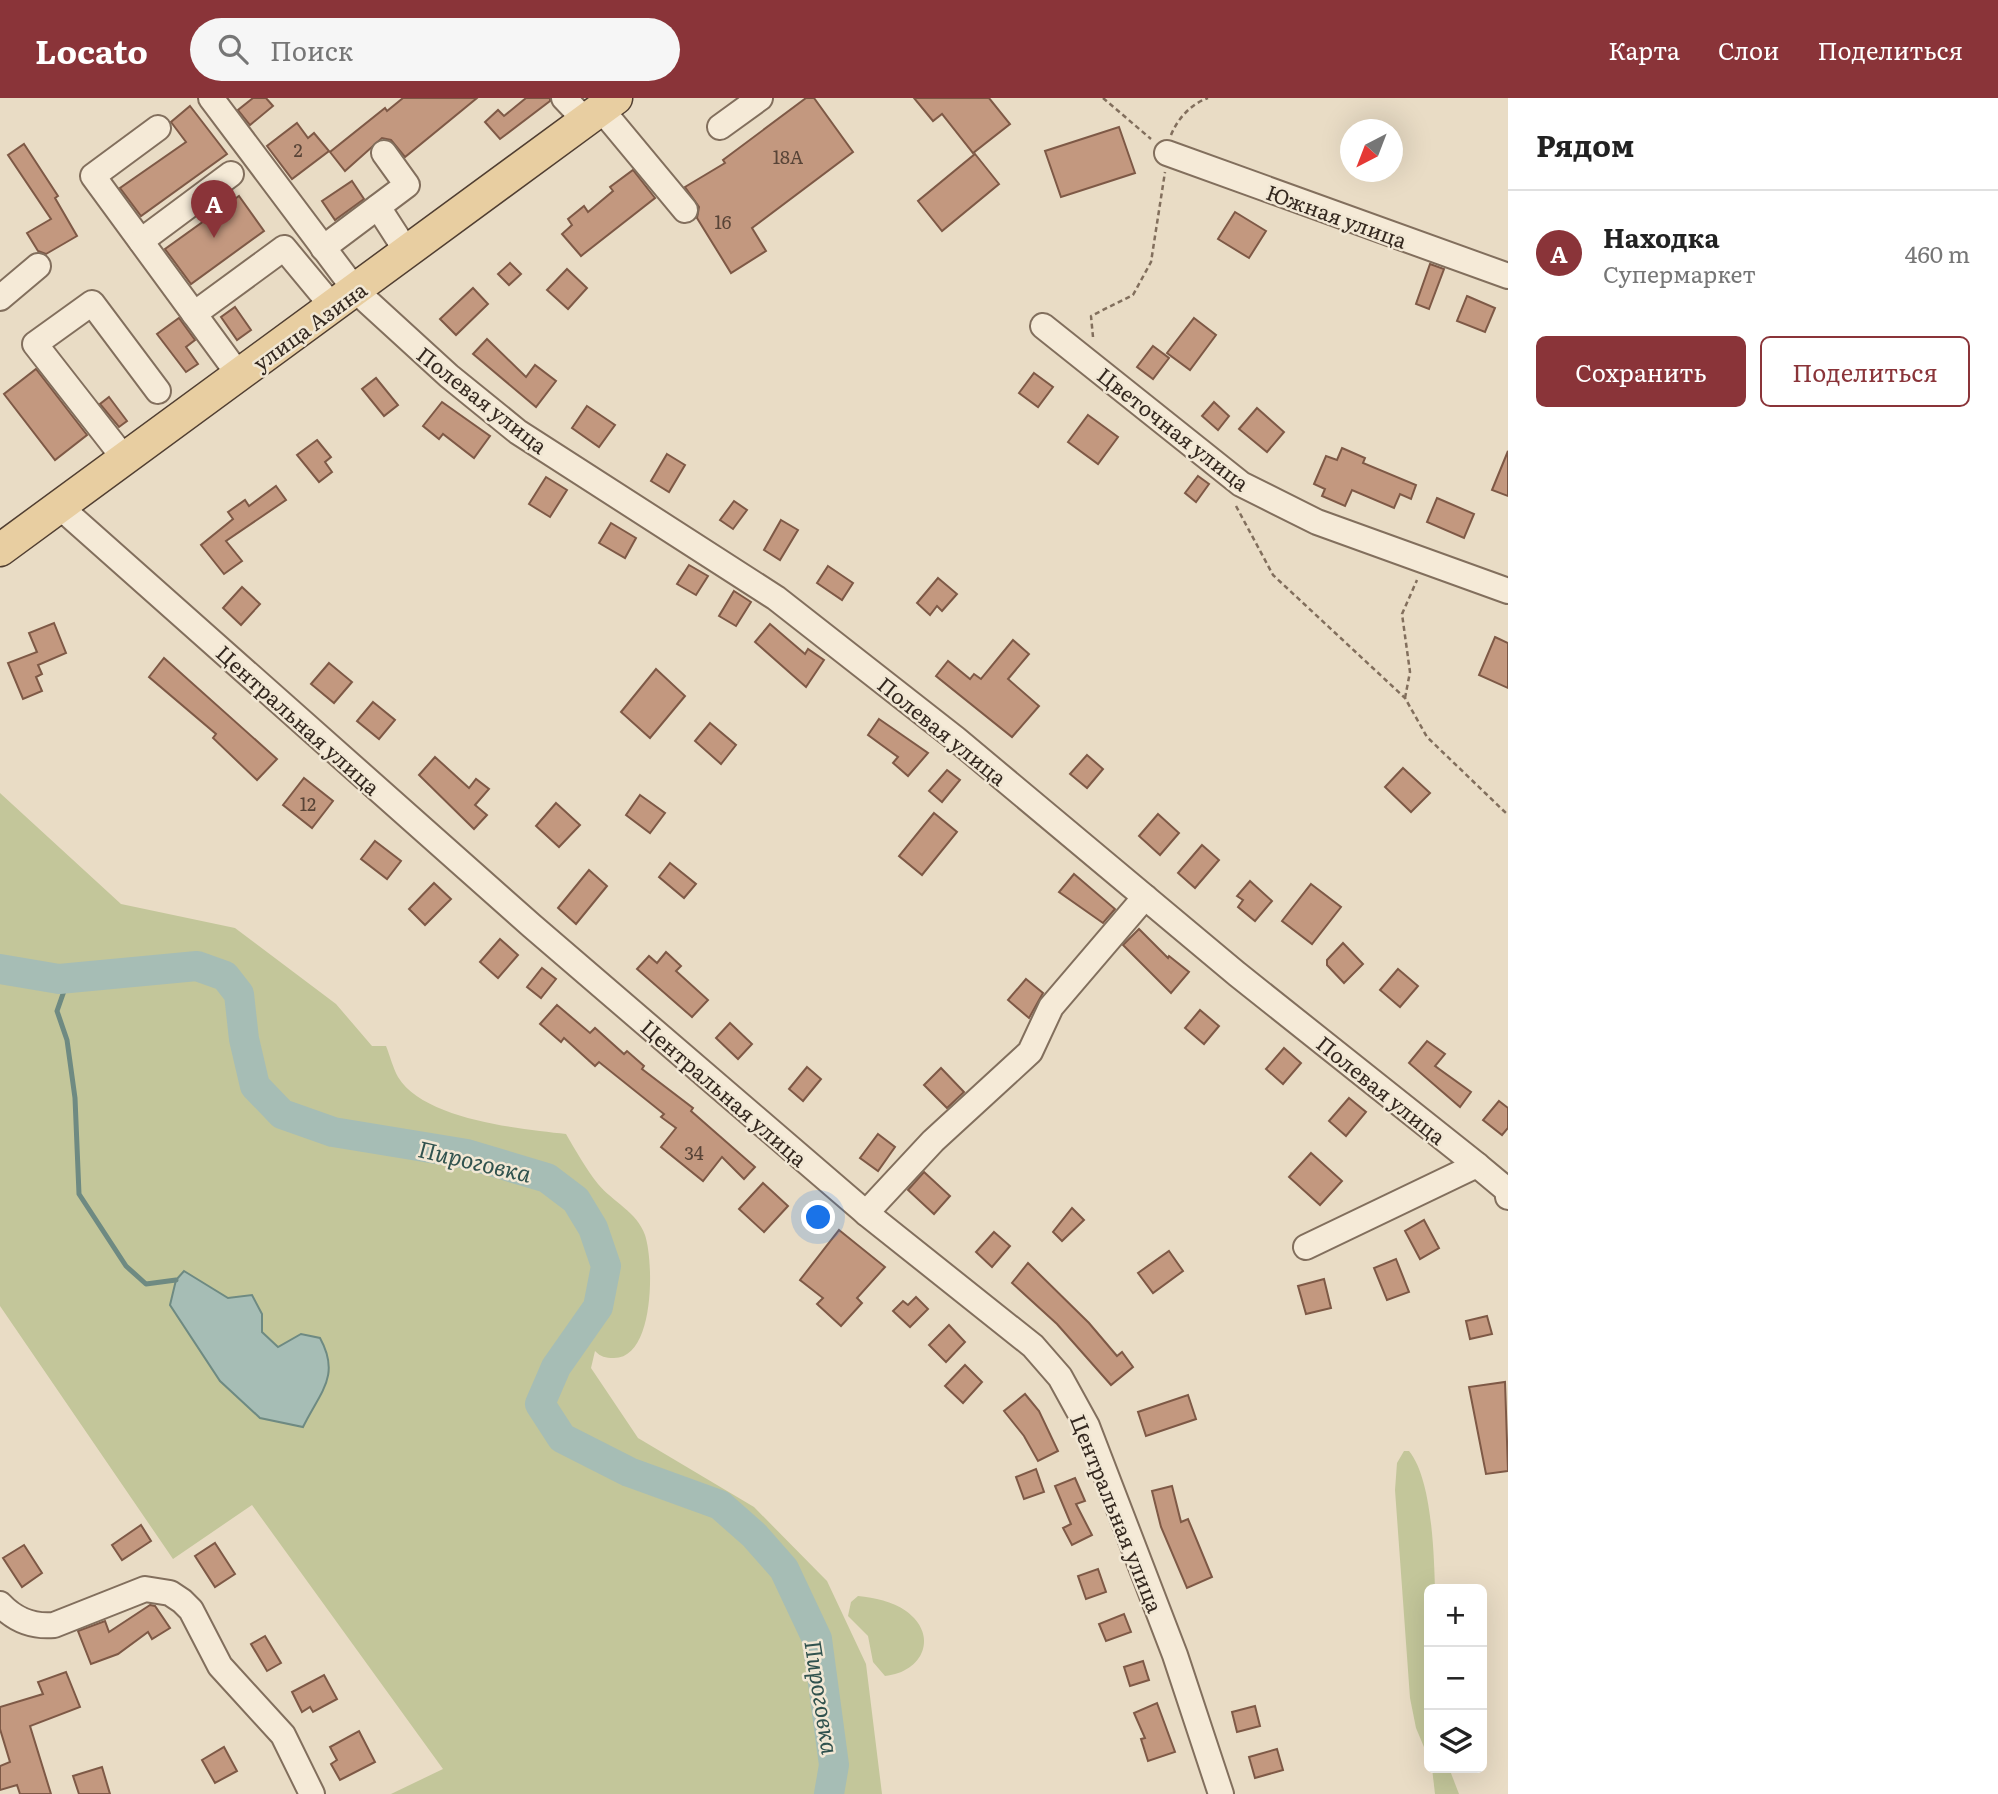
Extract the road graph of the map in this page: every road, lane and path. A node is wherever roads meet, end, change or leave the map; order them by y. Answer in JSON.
{"nodes":[{"id":1,"x":211,"y":98,"type":"edge"},
{"id":2,"x":564,"y":98,"type":"edge"},
{"id":3,"x":760,"y":98,"type":"edge"},
{"id":4,"x":1103,"y":98,"type":"edge"},
{"id":5,"x":1208,"y":98,"type":"edge"},
{"id":6,"x":601,"y":109,"type":"edge"},
{"id":7,"x":720,"y":127,"type":"dead end"},
{"id":8,"x":158,"y":128,"type":"dead end"},
{"id":9,"x":384,"y":153,"type":"dead end"},
{"id":10,"x":1167,"y":153,"type":"junction"},
{"id":11,"x":231,"y":174,"type":"dead end"},
{"id":12,"x":379,"y":207,"type":"junction"},
{"id":13,"x":685,"y":210,"type":"dead end"},
{"id":14,"x":141,"y":242,"type":"junction"},
{"id":15,"x":323,"y":248,"type":"junction"},
{"id":16,"x":407,"y":252,"type":"junction"},
{"id":17,"x":38,"y":266,"type":"dead end"},
{"id":18,"x":1508,"y":276,"type":"edge"},
{"id":19,"x":0,"y":298,"type":"edge"},
{"id":20,"x":344,"y":299,"type":"junction"},
{"id":21,"x":194,"y":314,"type":"junction"},
{"id":22,"x":1043,"y":326,"type":"dead end"},
{"id":23,"x":1098,"y":370,"type":"junction"},
{"id":24,"x":239,"y":375,"type":"junction"},
{"id":25,"x":158,"y":391,"type":"dead end"},
{"id":26,"x":124,"y":458,"type":"junction"},
{"id":27,"x":1231,"y":474,"type":"junction"},
{"id":28,"x":58,"y":506,"type":"junction"},
{"id":29,"x":1,"y":548,"type":"edge"},
{"id":30,"x":1433,"y":561,"type":"junction"},
{"id":31,"x":1508,"y":591,"type":"edge"},
{"id":32,"x":1405,"y":698,"type":"junction"},
{"id":33,"x":1508,"y":815,"type":"edge"},
{"id":34,"x":1145,"y":897,"type":"junction"},
{"id":35,"x":1477,"y":1165,"type":"junction"},
{"id":36,"x":1508,"y":1192,"type":"edge"},
{"id":37,"x":866,"y":1213,"type":"junction"},
{"id":38,"x":1306,"y":1247,"type":"dead end"},
{"id":39,"x":0,"y":1604,"type":"edge"},
{"id":40,"x":312,"y":1794,"type":"edge"},
{"id":41,"x":1221,"y":1794,"type":"edge"}],
"edges":[{"from":1,"to":15,"type":"street"},
{"from":2,"to":6,"type":"street"},
{"from":3,"to":7,"type":"street"},
{"from":4,"to":10,"type":"path"},
{"from":5,"to":10,"type":"path"},
{"from":6,"to":13,"type":"street"},
{"from":6,"to":16,"type":"main road","name":"улица Азина"},
{"from":8,"to":14,"type":"street"},
{"from":9,"to":12,"type":"street"},
{"from":10,"to":18,"type":"street","name":"Южная улица"},
{"from":10,"to":23,"type":"path"},
{"from":11,"to":14,"type":"street"},
{"from":12,"to":15,"type":"street"},
{"from":12,"to":16,"type":"street"},
{"from":14,"to":21,"type":"street"},
{"from":15,"to":20,"type":"street"},
{"from":16,"to":20,"type":"main road","name":"улица Азина"},
{"from":17,"to":19,"type":"street"},
{"from":20,"to":21,"type":"street"},
{"from":20,"to":24,"type":"main road","name":"улица Азина"},
{"from":20,"to":34,"type":"street","name":"Полевая улица"},
{"from":21,"to":24,"type":"street"},
{"from":22,"to":23,"type":"street","name":"Цветочная улица"},
{"from":23,"to":27,"type":"street","name":"Цветочная улица"},
{"from":24,"to":26,"type":"main road","name":"улица Азина"},
{"from":25,"to":26,"type":"street"},
{"from":26,"to":28,"type":"main road","name":"улица Азина"},
{"from":27,"to":30,"type":"street","name":"Цветочная улица"},
{"from":27,"to":32,"type":"path"},
{"from":28,"to":29,"type":"main road","name":"улица Азина"},
{"from":28,"to":37,"type":"street","name":"Центральная улица"},
{"from":30,"to":31,"type":"street","name":"Цветочная улица"},
{"from":30,"to":32,"type":"path"},
{"from":32,"to":33,"type":"path"},
{"from":34,"to":35,"type":"street","name":"Полевая улица"},
{"from":34,"to":37,"type":"street"},
{"from":35,"to":36,"type":"street","name":"Полевая улица"},
{"from":35,"to":38,"type":"street"},
{"from":37,"to":41,"type":"street","name":"Центральная улица"},
{"from":39,"to":40,"type":"street"}]}
